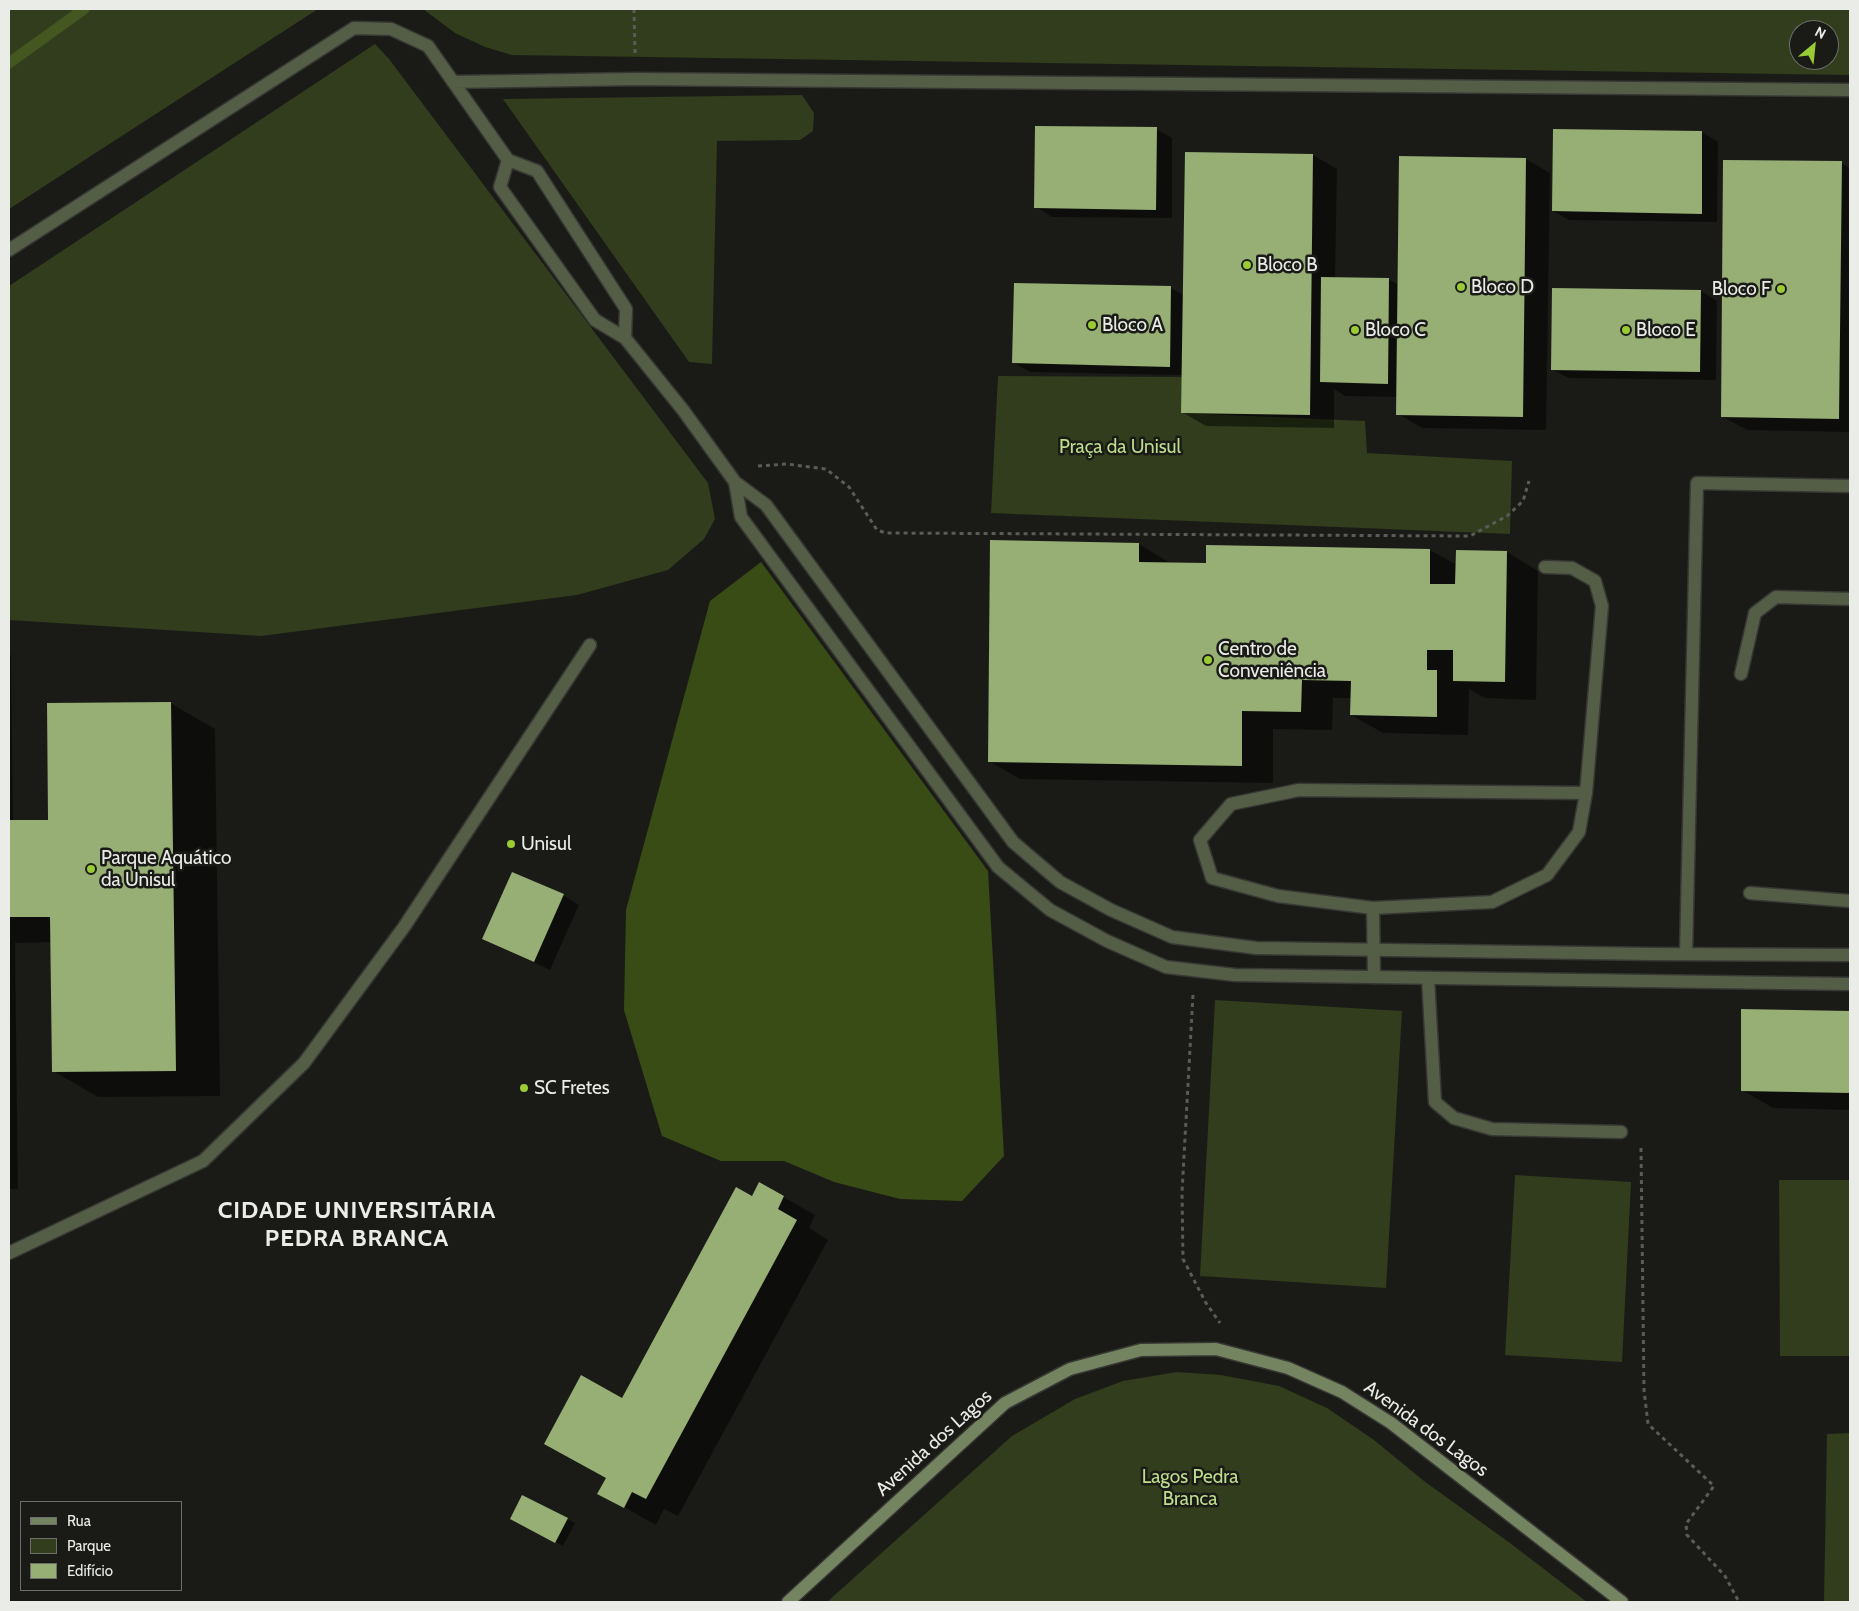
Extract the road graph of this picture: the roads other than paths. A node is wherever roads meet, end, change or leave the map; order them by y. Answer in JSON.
{"nodes":[{"id":1,"x":453,"y":82,"type":"junction"},
{"id":2,"x":1850,"y":90,"type":"edge"},
{"id":3,"x":508,"y":160,"type":"junction"},
{"id":4,"x":9,"y":250,"type":"edge"},
{"id":5,"x":625,"y":338,"type":"junction"},
{"id":6,"x":735,"y":482,"type":"junction"},
{"id":7,"x":1850,"y":486,"type":"edge"},
{"id":8,"x":1545,"y":566,"type":"dead end"},
{"id":9,"x":1850,"y":599,"type":"edge"},
{"id":10,"x":590,"y":645,"type":"dead end"},
{"id":11,"x":1741,"y":674,"type":"dead end"},
{"id":12,"x":1586,"y":793,"type":"junction"},
{"id":13,"x":1750,"y":893,"type":"dead end"},
{"id":14,"x":1850,"y":901,"type":"edge"},
{"id":15,"x":1373,"y":908,"type":"junction"},
{"id":16,"x":1374,"y":948,"type":"junction"},
{"id":17,"x":1686,"y":954,"type":"junction"},
{"id":18,"x":1850,"y":955,"type":"edge"},
{"id":19,"x":1374,"y":977,"type":"junction"},
{"id":20,"x":1428,"y":978,"type":"junction"},
{"id":21,"x":1850,"y":984,"type":"edge"},
{"id":22,"x":1621,"y":1132,"type":"dead end"},
{"id":23,"x":9,"y":1253,"type":"edge"},
{"id":24,"x":788,"y":1602,"type":"edge"},
{"id":25,"x":1622,"y":1602,"type":"edge"}],
"edges":[{"from":1,"to":2,"type":"street"},
{"from":1,"to":3,"type":"street"},
{"from":1,"to":4,"type":"street"},
{"from":3,"to":5,"type":"street"},
{"from":3,"to":5,"type":"street"},
{"from":5,"to":6,"type":"street"},
{"from":6,"to":16,"type":"street"},
{"from":6,"to":19,"type":"street"},
{"from":7,"to":17,"type":"street"},
{"from":8,"to":12,"type":"street"},
{"from":9,"to":11,"type":"street"},
{"from":10,"to":23,"type":"street"},
{"from":12,"to":15,"type":"street"},
{"from":12,"to":15,"type":"street"},
{"from":13,"to":14,"type":"street"},
{"from":15,"to":16,"type":"street"},
{"from":16,"to":17,"type":"street"},
{"from":16,"to":19,"type":"street"},
{"from":17,"to":18,"type":"street"},
{"from":19,"to":20,"type":"street"},
{"from":20,"to":21,"type":"street"},
{"from":20,"to":22,"type":"street"},
{"from":24,"to":25,"type":"main road","name":"Avenida dos Lagos"}]}
